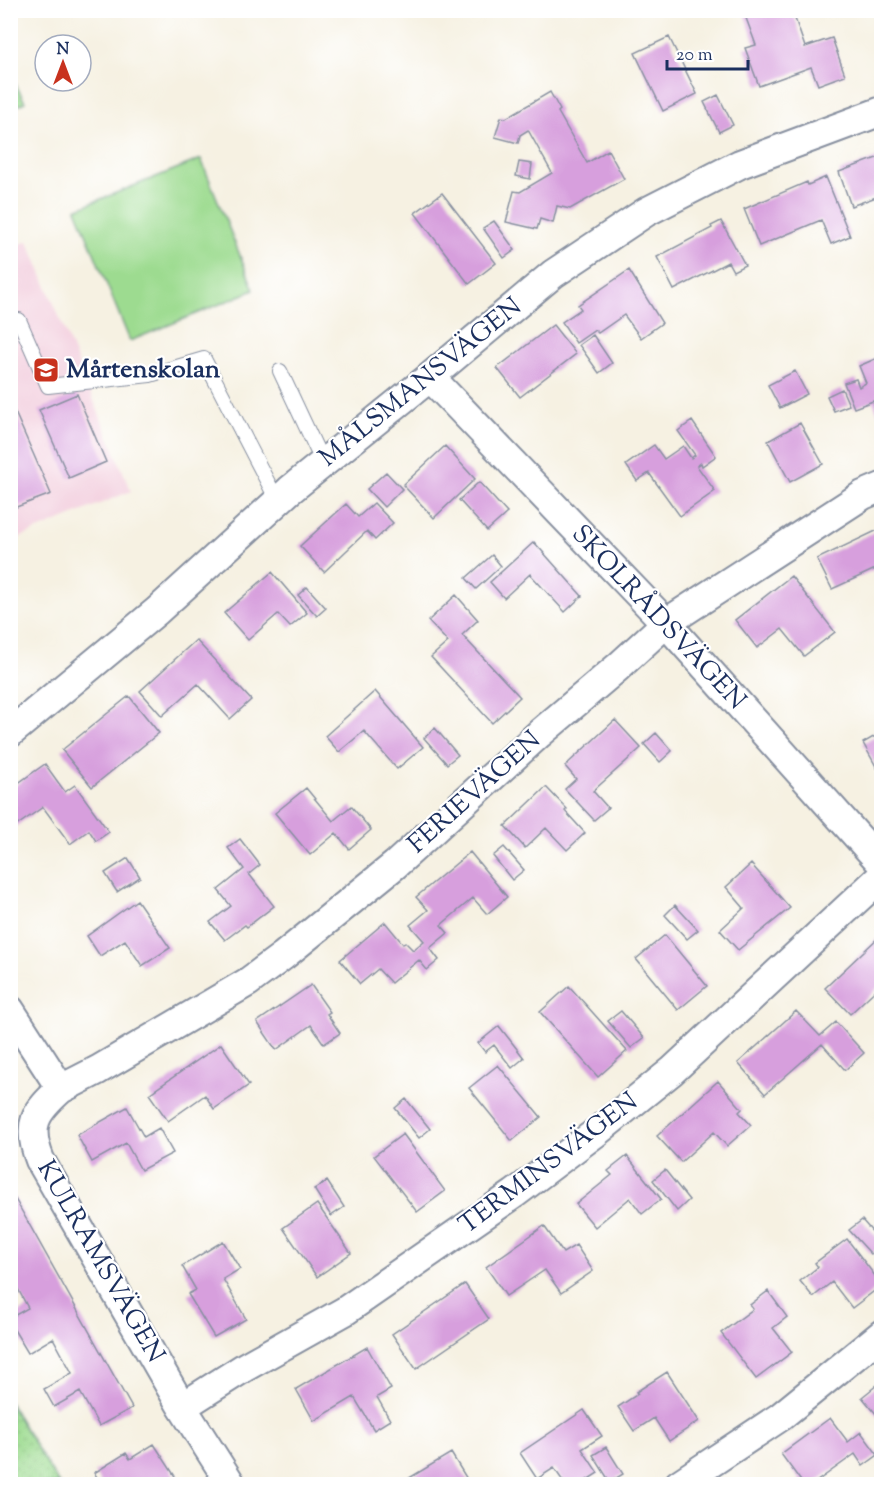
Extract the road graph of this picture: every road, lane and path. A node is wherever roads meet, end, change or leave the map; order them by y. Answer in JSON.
{"nodes":[{"id":1,"x":882,"y":111,"type":"edge"},
{"id":2,"x":19,"y":320,"type":"dead end"},
{"id":3,"x":280,"y":371,"type":"dead end"},
{"id":4,"x":430,"y":377,"type":"junction"},
{"id":5,"x":323,"y":463,"type":"junction"},
{"id":6,"x":882,"y":487,"type":"edge"},
{"id":7,"x":278,"y":502,"type":"junction"},
{"id":8,"x":666,"y":623,"type":"junction"},
{"id":9,"x":10,"y":733,"type":"edge"},
{"id":10,"x":882,"y":864,"type":"edge"},
{"id":11,"x":882,"y":876,"type":"edge"},
{"id":12,"x":10,"y":1010,"type":"edge"},
{"id":13,"x":61,"y":1089,"type":"junction"},
{"id":14,"x":882,"y":1334,"type":"edge"},
{"id":15,"x":182,"y":1407,"type":"junction"},
{"id":16,"x":231,"y":1485,"type":"edge"},
{"id":17,"x":680,"y":1485,"type":"edge"}],
"edges":[{"from":1,"to":4,"type":"street","name":"MÅLSMANSVÄGEN"},
{"from":2,"to":7,"type":"lane"},
{"from":3,"to":5,"type":"lane"},
{"from":4,"to":5,"type":"street","name":"MÅLSMANSVÄGEN"},
{"from":4,"to":8,"type":"street","name":"SKOLRÅDSVÄGEN"},
{"from":5,"to":7,"type":"street","name":"MÅLSMANSVÄGEN"},
{"from":6,"to":8,"type":"street","name":"FERIEVÄGEN"},
{"from":7,"to":9,"type":"street","name":"MÅLSMANSVÄGEN"},
{"from":8,"to":10,"type":"street","name":"SKOLRÅDSVÄGEN"},
{"from":8,"to":13,"type":"street","name":"FERIEVÄGEN"},
{"from":11,"to":15,"type":"street","name":"TERMINSVÄGEN"},
{"from":12,"to":13,"type":"street"},
{"from":13,"to":15,"type":"street","name":"KULRAMSVÄGEN"},
{"from":14,"to":17,"type":"street"},
{"from":15,"to":16,"type":"street","name":"KULRAMSVÄGEN"}]}
